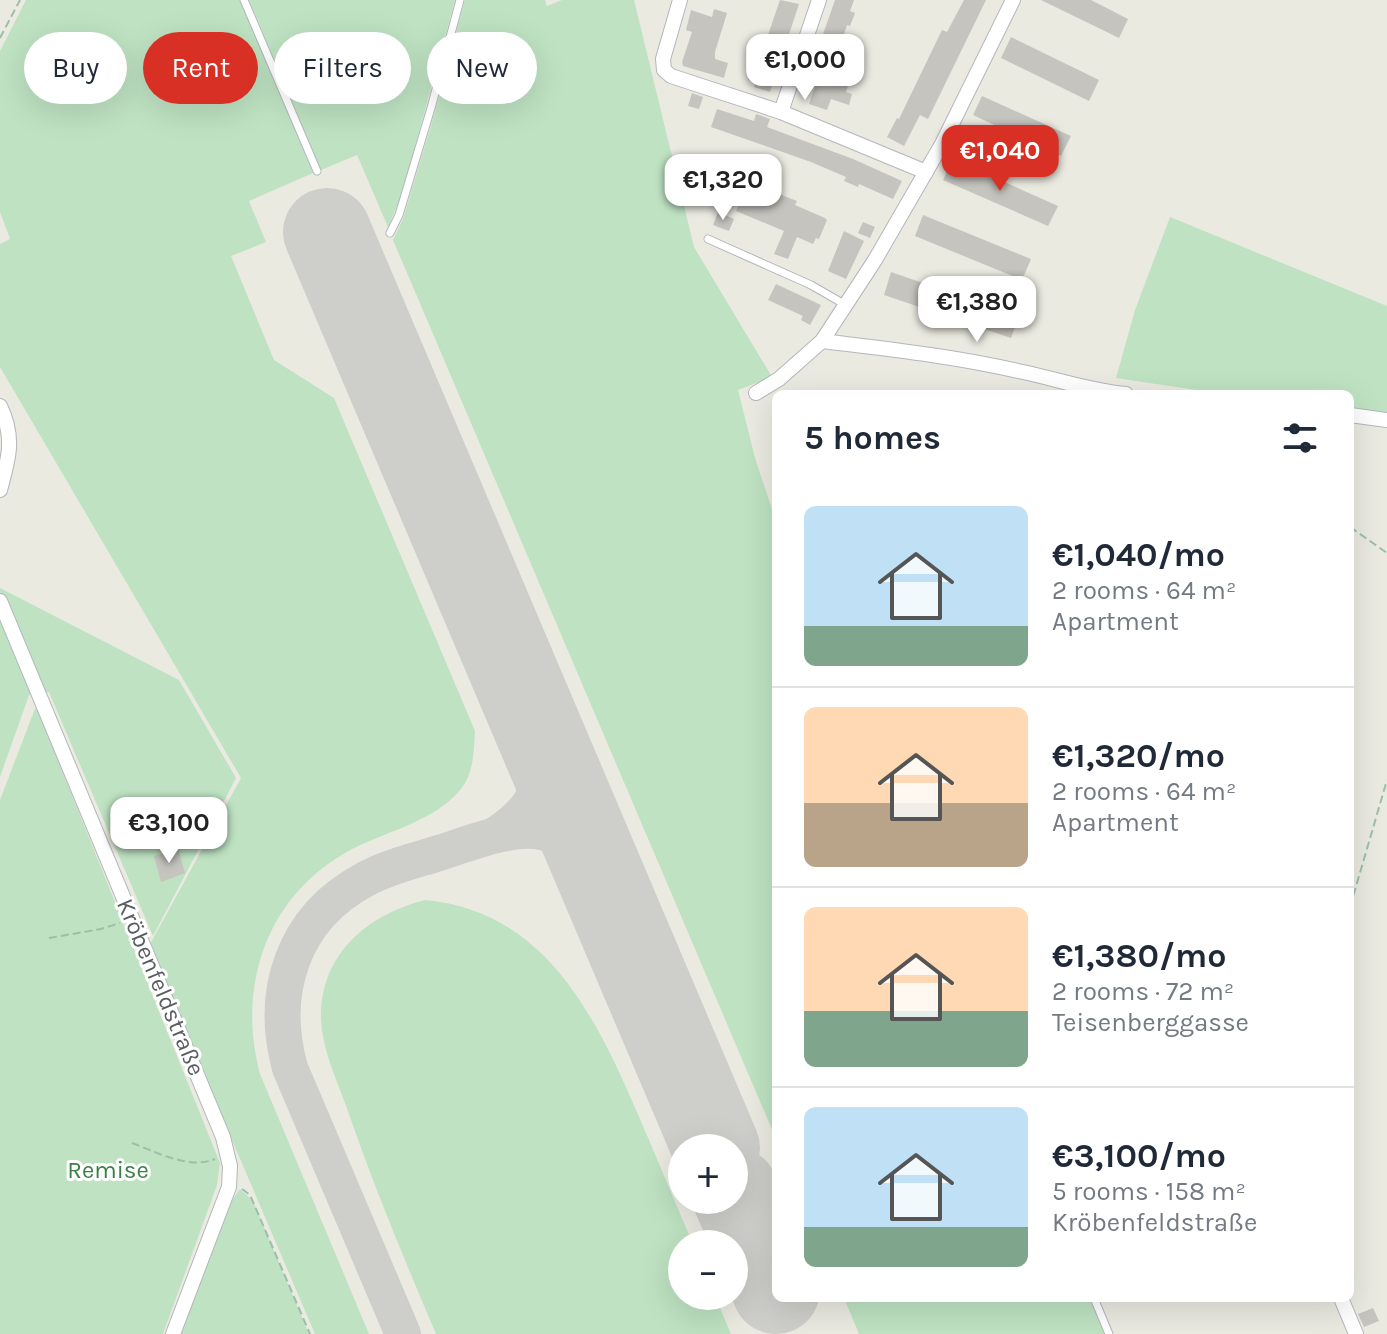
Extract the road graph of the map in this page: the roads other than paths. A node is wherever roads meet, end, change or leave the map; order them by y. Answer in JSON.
{"nodes":[{"id":1,"x":244,"y":0,"type":"edge"},
{"id":2,"x":460,"y":0,"type":"edge"},
{"id":3,"x":680,"y":0,"type":"edge"},
{"id":4,"x":819,"y":0,"type":"edge"},
{"id":5,"x":1013,"y":0,"type":"edge"},
{"id":6,"x":781,"y":112,"type":"junction"},
{"id":7,"x":317,"y":171,"type":"dead end"},
{"id":8,"x":926,"y":172,"type":"junction"},
{"id":9,"x":390,"y":233,"type":"dead end"},
{"id":10,"x":708,"y":239,"type":"dead end"},
{"id":11,"x":844,"y":304,"type":"junction"},
{"id":12,"x":822,"y":341,"type":"junction"},
{"id":13,"x":1092,"y":390,"type":"edge"},
{"id":14,"x":756,"y":393,"type":"dead end"},
{"id":15,"x":0,"y":406,"type":"edge"},
{"id":16,"x":1354,"y":416,"type":"edge"},
{"id":17,"x":1387,"y":420,"type":"edge"},
{"id":18,"x":0,"y":490,"type":"edge"},
{"id":19,"x":0,"y":601,"type":"edge"},
{"id":20,"x":1096,"y":1302,"type":"edge"},
{"id":21,"x":1343,"y":1302,"type":"edge"},
{"id":22,"x":173,"y":1334,"type":"edge"},
{"id":23,"x":1109,"y":1334,"type":"edge"},
{"id":24,"x":1356,"y":1334,"type":"edge"}],
"edges":[{"from":1,"to":7,"type":"lane"},
{"from":2,"to":9,"type":"lane"},
{"from":3,"to":6,"type":"street"},
{"from":4,"to":6,"type":"street"},
{"from":5,"to":8,"type":"street"},
{"from":6,"to":8,"type":"street"},
{"from":8,"to":11,"type":"street"},
{"from":10,"to":11,"type":"lane"},
{"from":11,"to":12,"type":"street"},
{"from":12,"to":13,"type":"street"},
{"from":12,"to":14,"type":"street"},
{"from":15,"to":18,"type":"street"},
{"from":16,"to":17,"type":"street"},
{"from":19,"to":22,"type":"street","name":"Kröbenfeldstraße"},
{"from":20,"to":23,"type":"lane"},
{"from":21,"to":24,"type":"street"}]}
